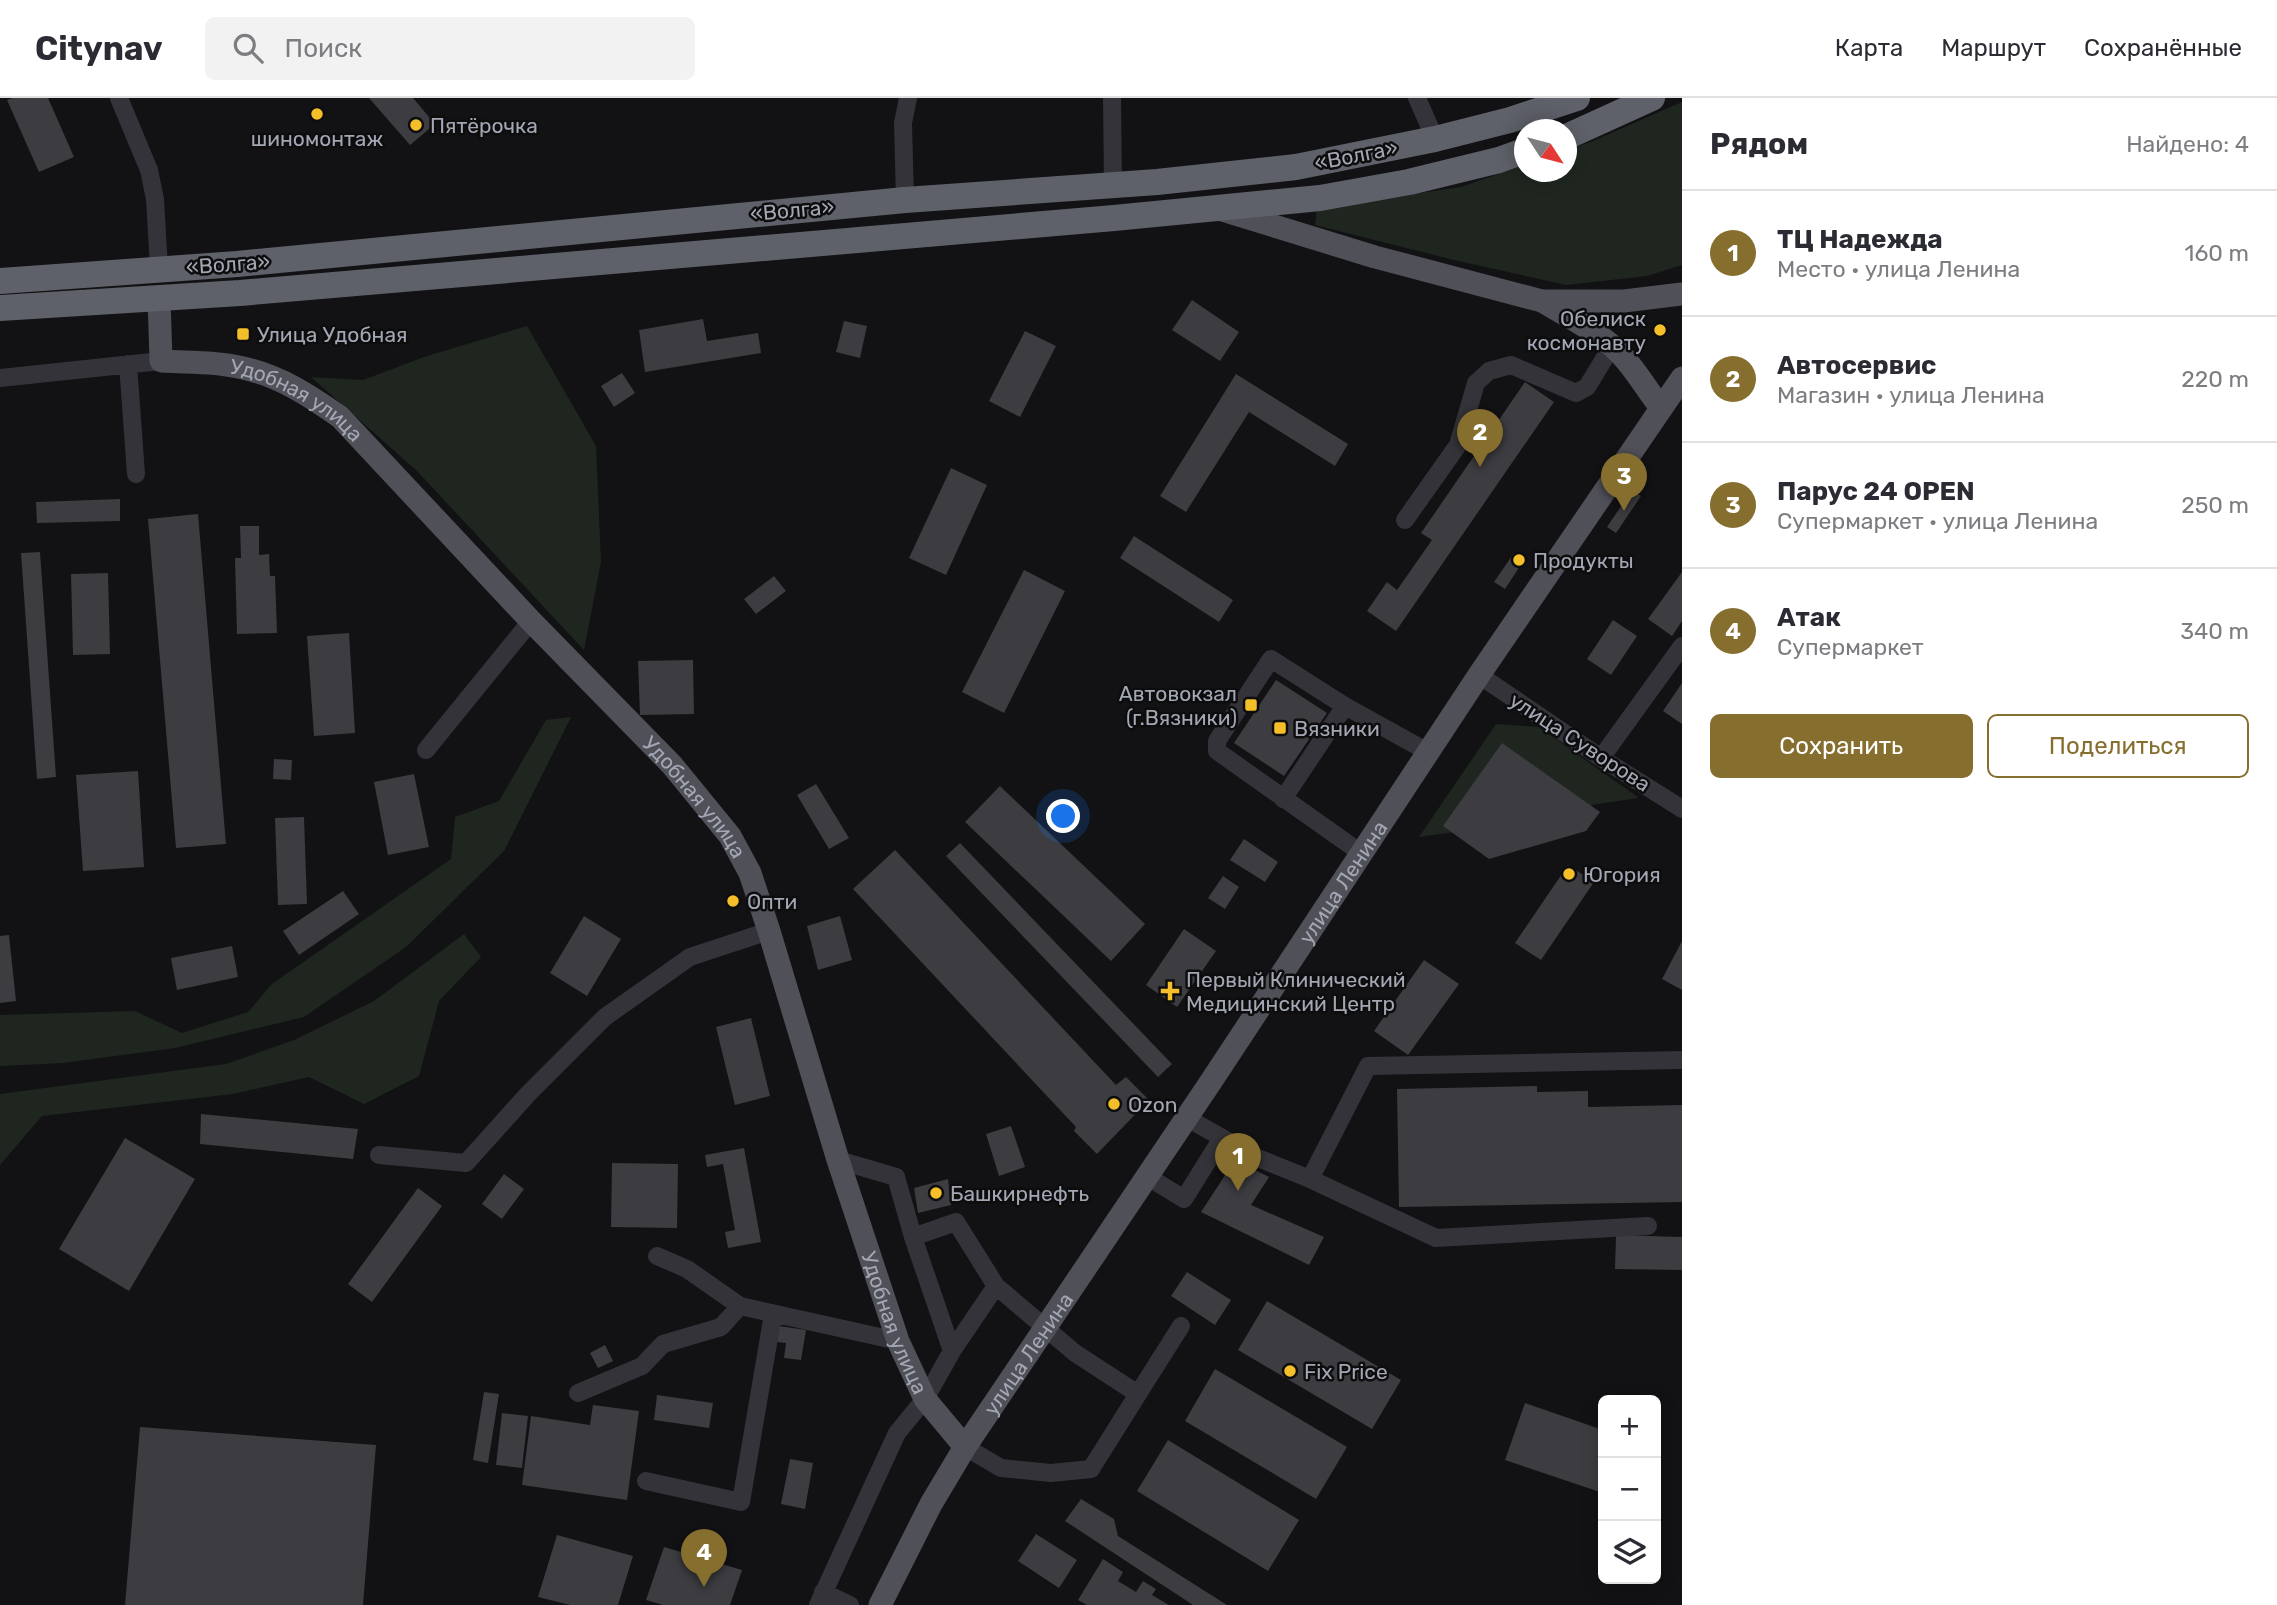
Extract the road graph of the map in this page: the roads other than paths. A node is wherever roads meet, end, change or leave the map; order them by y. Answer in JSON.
{"nodes":[{"id":1,"x":118,"y":98,"type":"edge"},
{"id":2,"x":908,"y":98,"type":"edge"},
{"id":3,"x":1112,"y":98,"type":"edge"},
{"id":4,"x":1417,"y":98,"type":"edge"},
{"id":5,"x":1577,"y":98,"type":"edge"},
{"id":6,"x":1652,"y":98,"type":"edge"},
{"id":7,"x":1577,"y":132,"type":"edge"},
{"id":8,"x":1434,"y":139,"type":"junction"},
{"id":9,"x":1514,"y":155,"type":"edge"},
{"id":10,"x":1113,"y":185,"type":"junction"},
{"id":11,"x":905,"y":200,"type":"junction"},
{"id":12,"x":1212,"y":207,"type":"junction"},
{"id":13,"x":159,"y":268,"type":"junction"},
{"id":14,"x":0,"y":281,"type":"edge"},
{"id":15,"x":1682,"y":294,"type":"edge"},
{"id":16,"x":159,"y":298,"type":"junction"},
{"id":17,"x":1542,"y":301,"type":"junction"},
{"id":18,"x":1624,"y":301,"type":"junction"},
{"id":19,"x":0,"y":308,"type":"edge"},
{"id":20,"x":1612,"y":346,"type":"junction"},
{"id":21,"x":161,"y":361,"type":"junction"},
{"id":22,"x":128,"y":365,"type":"junction"},
{"id":23,"x":0,"y":378,"type":"edge"},
{"id":24,"x":1682,"y":378,"type":"edge"},
{"id":25,"x":1661,"y":408,"type":"junction"},
{"id":26,"x":136,"y":474,"type":"dead end"},
{"id":27,"x":1405,"y":520,"type":"dead end"},
{"id":28,"x":531,"y":621,"type":"junction"},
{"id":29,"x":1680,"y":652,"type":"edge"},
{"id":30,"x":1479,"y":675,"type":"junction"},
{"id":31,"x":1345,"y":706,"type":"junction"},
{"id":32,"x":426,"y":750,"type":"dead end"},
{"id":33,"x":1429,"y":752,"type":"junction"},
{"id":34,"x":1601,"y":758,"type":"junction"},
{"id":35,"x":1283,"y":799,"type":"junction"},
{"id":36,"x":1682,"y":809,"type":"edge"},
{"id":37,"x":1362,"y":853,"type":"junction"},
{"id":38,"x":769,"y":931,"type":"junction"},
{"id":39,"x":1682,"y":1060,"type":"edge"},
{"id":40,"x":1187,"y":1118,"type":"junction"},
{"id":41,"x":1223,"y":1138,"type":"junction"},
{"id":42,"x":379,"y":1154,"type":"dead end"},
{"id":43,"x":838,"y":1160,"type":"junction"},
{"id":44,"x":1147,"y":1177,"type":"junction"},
{"id":45,"x":1310,"y":1179,"type":"junction"},
{"id":46,"x":1648,"y":1226,"type":"dead end"},
{"id":47,"x":913,"y":1237,"type":"junction"},
{"id":48,"x":657,"y":1256,"type":"dead end"},
{"id":49,"x":996,"y":1286,"type":"junction"},
{"id":50,"x":740,"y":1306,"type":"junction"},
{"id":51,"x":774,"y":1314,"type":"junction"},
{"id":52,"x":1181,"y":1326,"type":"dead end"},
{"id":53,"x":1045,"y":1329,"type":"junction"},
{"id":54,"x":898,"y":1341,"type":"junction"},
{"id":55,"x":952,"y":1350,"type":"junction"},
{"id":56,"x":578,"y":1393,"type":"dead end"},
{"id":57,"x":1138,"y":1394,"type":"junction"},
{"id":58,"x":925,"y":1399,"type":"junction"},
{"id":59,"x":965,"y":1447,"type":"junction"},
{"id":60,"x":646,"y":1481,"type":"dead end"},
{"id":61,"x":820,"y":1599,"type":"edge"},
{"id":62,"x":850,"y":1605,"type":"edge"},
{"id":63,"x":880,"y":1605,"type":"edge"}],
"edges":[{"from":1,"to":13,"type":"street"},
{"from":2,"to":11,"type":"street"},
{"from":3,"to":10,"type":"street"},
{"from":4,"to":8,"type":"street"},
{"from":5,"to":8,"type":"highway","name":"«Волга»"},
{"from":6,"to":7,"type":"highway"},
{"from":8,"to":10,"type":"highway","name":"«Волга»"},
{"from":9,"to":12,"type":"highway","name":"«Волга»"},
{"from":10,"to":11,"type":"highway","name":"«Волга»"},
{"from":11,"to":13,"type":"highway","name":"«Волга»"},
{"from":12,"to":16,"type":"highway","name":"«Волга»"},
{"from":12,"to":17,"type":"main road"},
{"from":13,"to":14,"type":"highway","name":"«Волга»"},
{"from":13,"to":16,"type":"highway"},
{"from":15,"to":18,"type":"main road"},
{"from":16,"to":19,"type":"highway","name":"«Волга»"},
{"from":16,"to":21,"type":"main road"},
{"from":17,"to":18,"type":"main road"},
{"from":17,"to":20,"type":"main road"},
{"from":18,"to":20,"type":"main road"},
{"from":20,"to":25,"type":"main road"},
{"from":20,"to":27,"type":"street"},
{"from":21,"to":22,"type":"street"},
{"from":21,"to":28,"type":"main road","name":"Удобная улица"},
{"from":22,"to":23,"type":"street"},
{"from":22,"to":26,"type":"street"},
{"from":24,"to":25,"type":"main road","name":"улица Ленина"},
{"from":25,"to":30,"type":"main road","name":"улица Ленина"},
{"from":28,"to":32,"type":"street"},
{"from":28,"to":38,"type":"main road","name":"Удобная улица"},
{"from":29,"to":34,"type":"street"},
{"from":30,"to":33,"type":"main road","name":"улица Ленина"},
{"from":30,"to":34,"type":"street","name":"улица Суворова"},
{"from":31,"to":33,"type":"street"},
{"from":31,"to":35,"type":"street"},
{"from":31,"to":35,"type":"street"},
{"from":33,"to":37,"type":"main road","name":"улица Ленина"},
{"from":34,"to":36,"type":"street","name":"улица Суворова"},
{"from":35,"to":37,"type":"street"},
{"from":37,"to":40,"type":"main road","name":"улица Ленина"},
{"from":38,"to":42,"type":"street"},
{"from":38,"to":43,"type":"main road","name":"Удобная улица"},
{"from":39,"to":45,"type":"street"},
{"from":40,"to":41,"type":"street"},
{"from":40,"to":44,"type":"main road","name":"улица Ленина"},
{"from":41,"to":44,"type":"street"},
{"from":41,"to":45,"type":"street"},
{"from":43,"to":47,"type":"street"},
{"from":43,"to":54,"type":"main road","name":"Удобная улица"},
{"from":44,"to":53,"type":"main road","name":"улица Ленина"},
{"from":45,"to":46,"type":"street"},
{"from":47,"to":49,"type":"street"},
{"from":47,"to":55,"type":"street"},
{"from":48,"to":50,"type":"street"},
{"from":49,"to":53,"type":"street"},
{"from":49,"to":55,"type":"street"},
{"from":50,"to":51,"type":"street"},
{"from":50,"to":56,"type":"street"},
{"from":51,"to":54,"type":"street"},
{"from":51,"to":60,"type":"street"},
{"from":52,"to":57,"type":"street"},
{"from":53,"to":57,"type":"street"},
{"from":53,"to":59,"type":"main road","name":"улица Ленина"},
{"from":54,"to":58,"type":"main road","name":"Удобная улица"},
{"from":55,"to":58,"type":"street"},
{"from":57,"to":59,"type":"street"},
{"from":58,"to":59,"type":"main road","name":"Удобная улица"},
{"from":58,"to":61,"type":"street"},
{"from":59,"to":63,"type":"main road","name":"улица Ленина"},
{"from":61,"to":62,"type":"street"}]}
